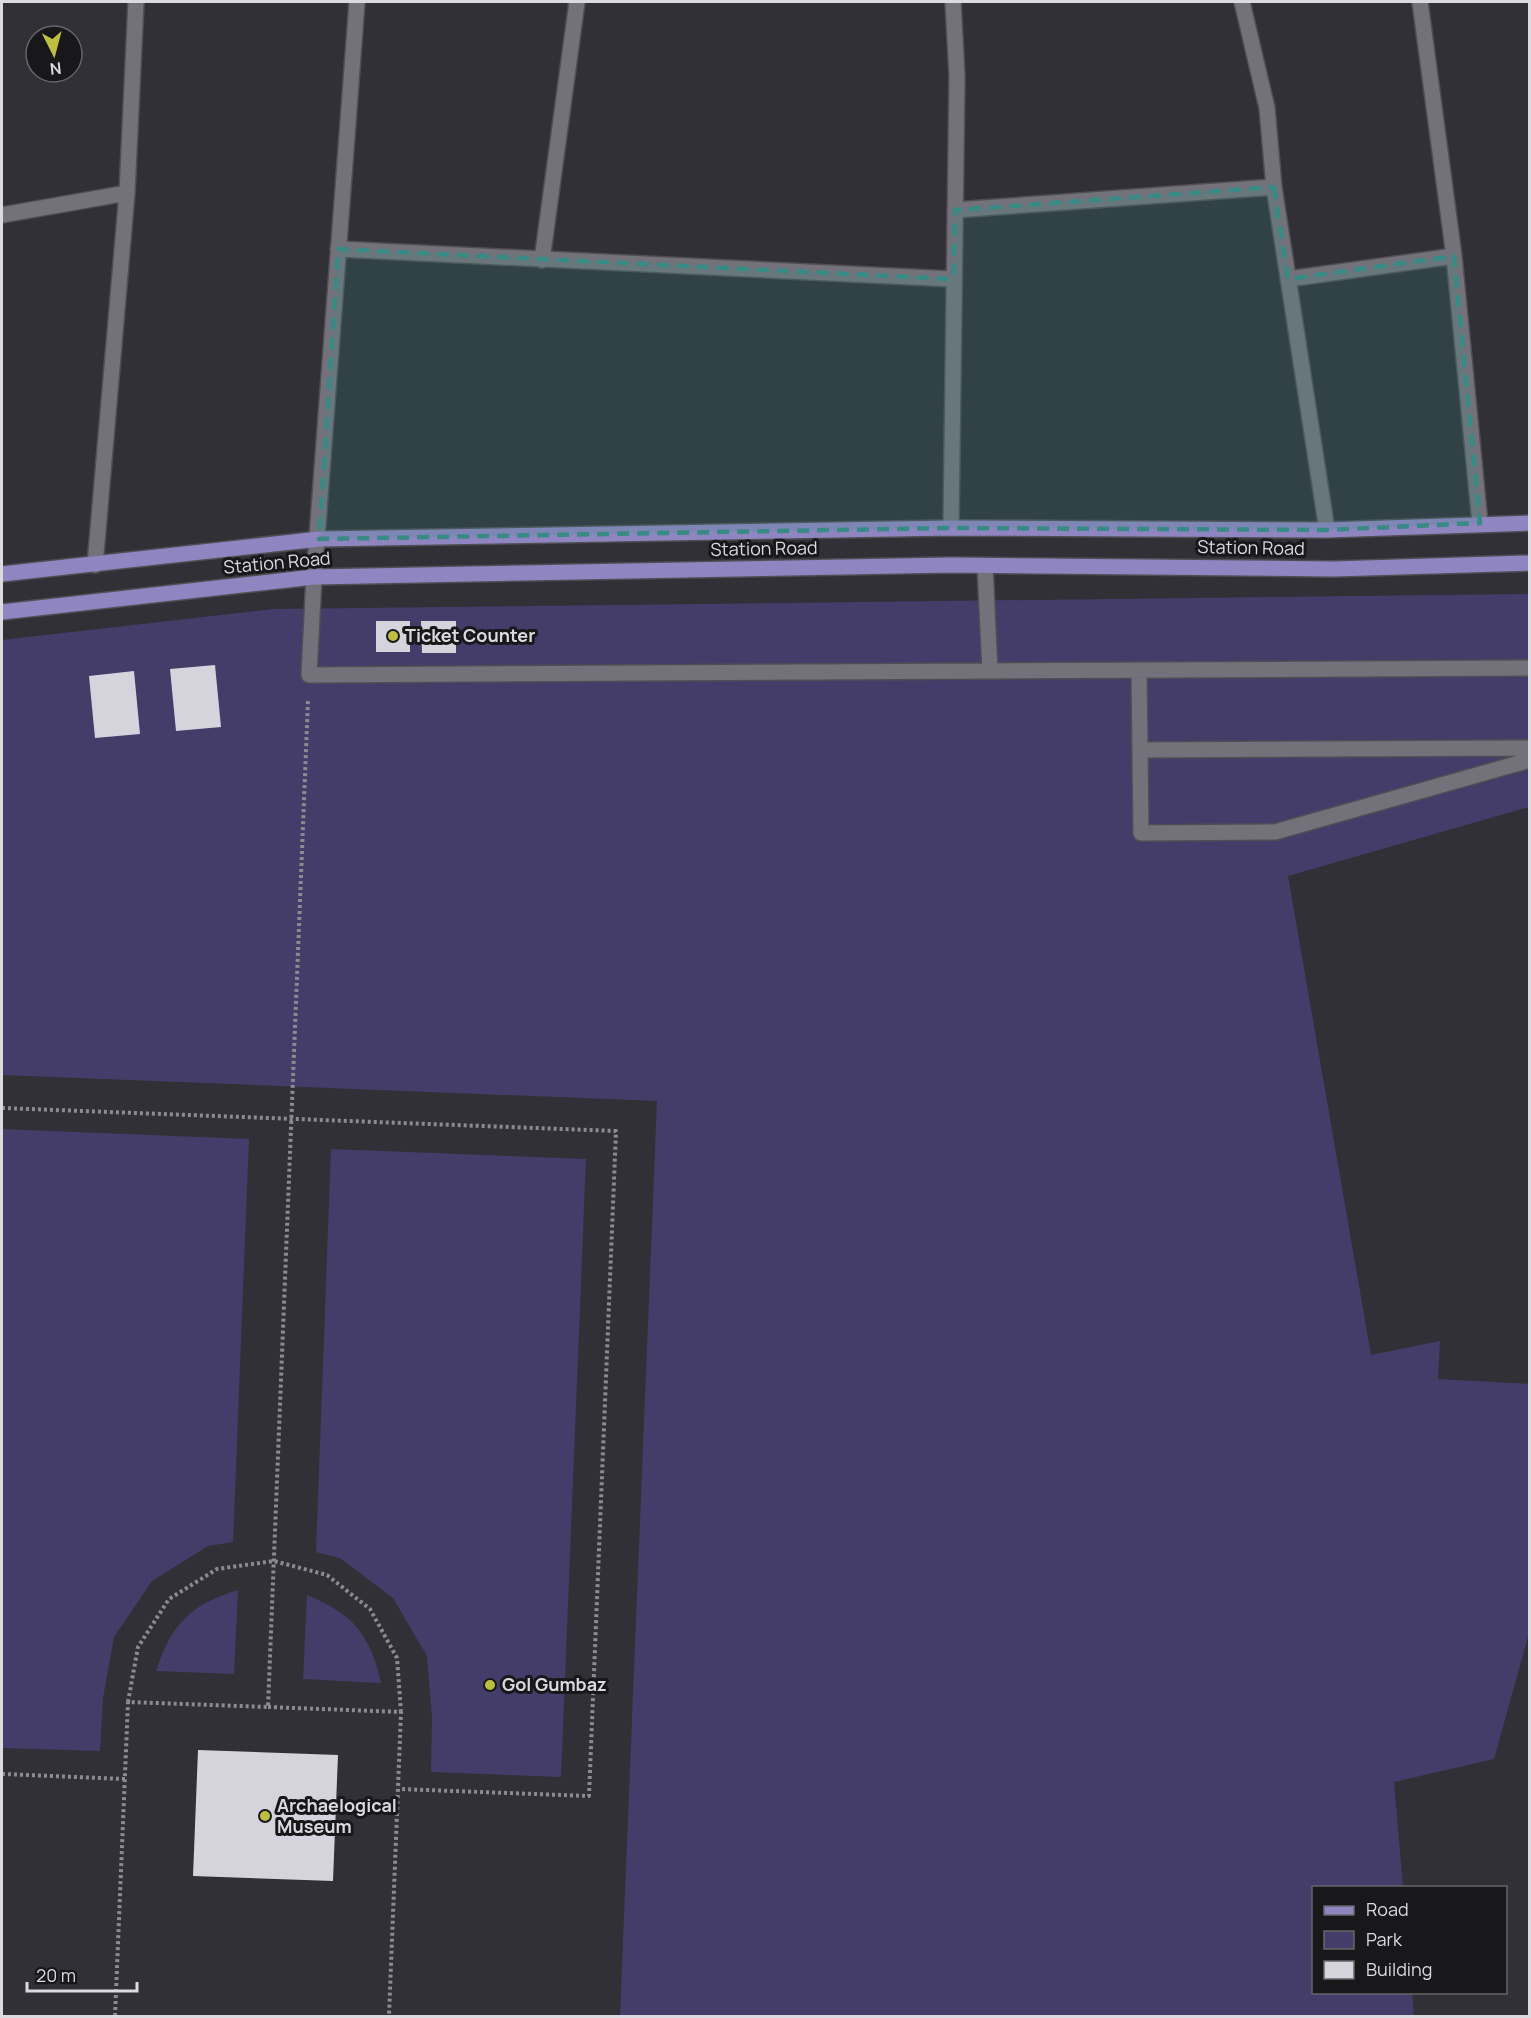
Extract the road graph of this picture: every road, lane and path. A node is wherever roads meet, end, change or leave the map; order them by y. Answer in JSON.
{"nodes":[{"id":1,"x":136,"y":2,"type":"edge"},
{"id":2,"x":357,"y":2,"type":"edge"},
{"id":3,"x":577,"y":2,"type":"edge"},
{"id":4,"x":953,"y":2,"type":"edge"},
{"id":5,"x":1242,"y":2,"type":"edge"},
{"id":6,"x":1420,"y":2,"type":"edge"},
{"id":7,"x":1274,"y":188,"type":"junction"},
{"id":8,"x":127,"y":193,"type":"junction"},
{"id":9,"x":955,"y":210,"type":"junction"},
{"id":10,"x":2,"y":215,"type":"edge"},
{"id":11,"x":338,"y":249,"type":"junction"},
{"id":12,"x":1454,"y":256,"type":"junction"},
{"id":13,"x":542,"y":260,"type":"junction"},
{"id":14,"x":953,"y":279,"type":"junction"},
{"id":15,"x":1288,"y":279,"type":"junction"},
{"id":16,"x":1480,"y":523,"type":"junction"},
{"id":17,"x":1530,"y":523,"type":"edge"},
{"id":18,"x":951,"y":528,"type":"junction"},
{"id":19,"x":1327,"y":530,"type":"junction"},
{"id":20,"x":319,"y":539,"type":"junction"},
{"id":21,"x":1530,"y":563,"type":"edge"},
{"id":22,"x":95,"y":565,"type":"junction"},
{"id":23,"x":985,"y":566,"type":"junction"},
{"id":24,"x":2,"y":574,"type":"edge"},
{"id":25,"x":314,"y":577,"type":"junction"},
{"id":26,"x":2,"y":612,"type":"edge"},
{"id":27,"x":1530,"y":668,"type":"edge"},
{"id":28,"x":1139,"y":670,"type":"junction"},
{"id":29,"x":990,"y":671,"type":"junction"},
{"id":30,"x":309,"y":675,"type":"junction"},
{"id":31,"x":1530,"y":748,"type":"edge"},
{"id":32,"x":1140,"y":750,"type":"junction"},
{"id":33,"x":1530,"y":760,"type":"edge"},
{"id":34,"x":2,"y":1108,"type":"edge"},
{"id":35,"x":291,"y":1119,"type":"junction"},
{"id":36,"x":274,"y":1561,"type":"junction"},
{"id":37,"x":128,"y":1702,"type":"junction"},
{"id":38,"x":268,"y":1707,"type":"junction"},
{"id":39,"x":401,"y":1712,"type":"junction"},
{"id":40,"x":2,"y":1774,"type":"edge"},
{"id":41,"x":124,"y":1779,"type":"junction"},
{"id":42,"x":399,"y":1789,"type":"junction"},
{"id":43,"x":115,"y":2016,"type":"edge"},
{"id":44,"x":389,"y":2016,"type":"edge"}],
"edges":[{"from":1,"to":8,"type":"street"},
{"from":2,"to":11,"type":"street"},
{"from":3,"to":13,"type":"street"},
{"from":4,"to":9,"type":"street"},
{"from":5,"to":7,"type":"street"},
{"from":6,"to":12,"type":"street"},
{"from":7,"to":9,"type":"street"},
{"from":7,"to":15,"type":"street"},
{"from":8,"to":10,"type":"street"},
{"from":8,"to":22,"type":"street"},
{"from":9,"to":14,"type":"street"},
{"from":11,"to":13,"type":"street"},
{"from":11,"to":20,"type":"street"},
{"from":12,"to":15,"type":"street"},
{"from":12,"to":16,"type":"street"},
{"from":13,"to":14,"type":"street"},
{"from":14,"to":18,"type":"street"},
{"from":15,"to":19,"type":"street"},
{"from":16,"to":17,"type":"main road","name":"Station Road"},
{"from":16,"to":19,"type":"main road","name":"Station Road"},
{"from":18,"to":19,"type":"main road","name":"Station Road"},
{"from":18,"to":20,"type":"main road","name":"Station Road"},
{"from":20,"to":22,"type":"main road","name":"Station Road"},
{"from":20,"to":25,"type":"street"},
{"from":21,"to":23,"type":"main road","name":"Station Road"},
{"from":22,"to":24,"type":"main road","name":"Station Road"},
{"from":23,"to":25,"type":"main road","name":"Station Road"},
{"from":23,"to":29,"type":"street"},
{"from":25,"to":26,"type":"main road","name":"Station Road"},
{"from":25,"to":30,"type":"street"},
{"from":27,"to":28,"type":"street"},
{"from":28,"to":29,"type":"street"},
{"from":28,"to":32,"type":"street"},
{"from":29,"to":30,"type":"street"},
{"from":30,"to":35,"type":"path"},
{"from":31,"to":32,"type":"street"},
{"from":32,"to":33,"type":"street"},
{"from":34,"to":35,"type":"path"},
{"from":35,"to":36,"type":"path"},
{"from":35,"to":42,"type":"path"},
{"from":36,"to":37,"type":"path"},
{"from":36,"to":38,"type":"path"},
{"from":36,"to":39,"type":"path"},
{"from":37,"to":38,"type":"path"},
{"from":37,"to":41,"type":"path"},
{"from":38,"to":39,"type":"path"},
{"from":39,"to":42,"type":"path"},
{"from":40,"to":41,"type":"path"},
{"from":41,"to":43,"type":"path"},
{"from":42,"to":44,"type":"path"}]}
